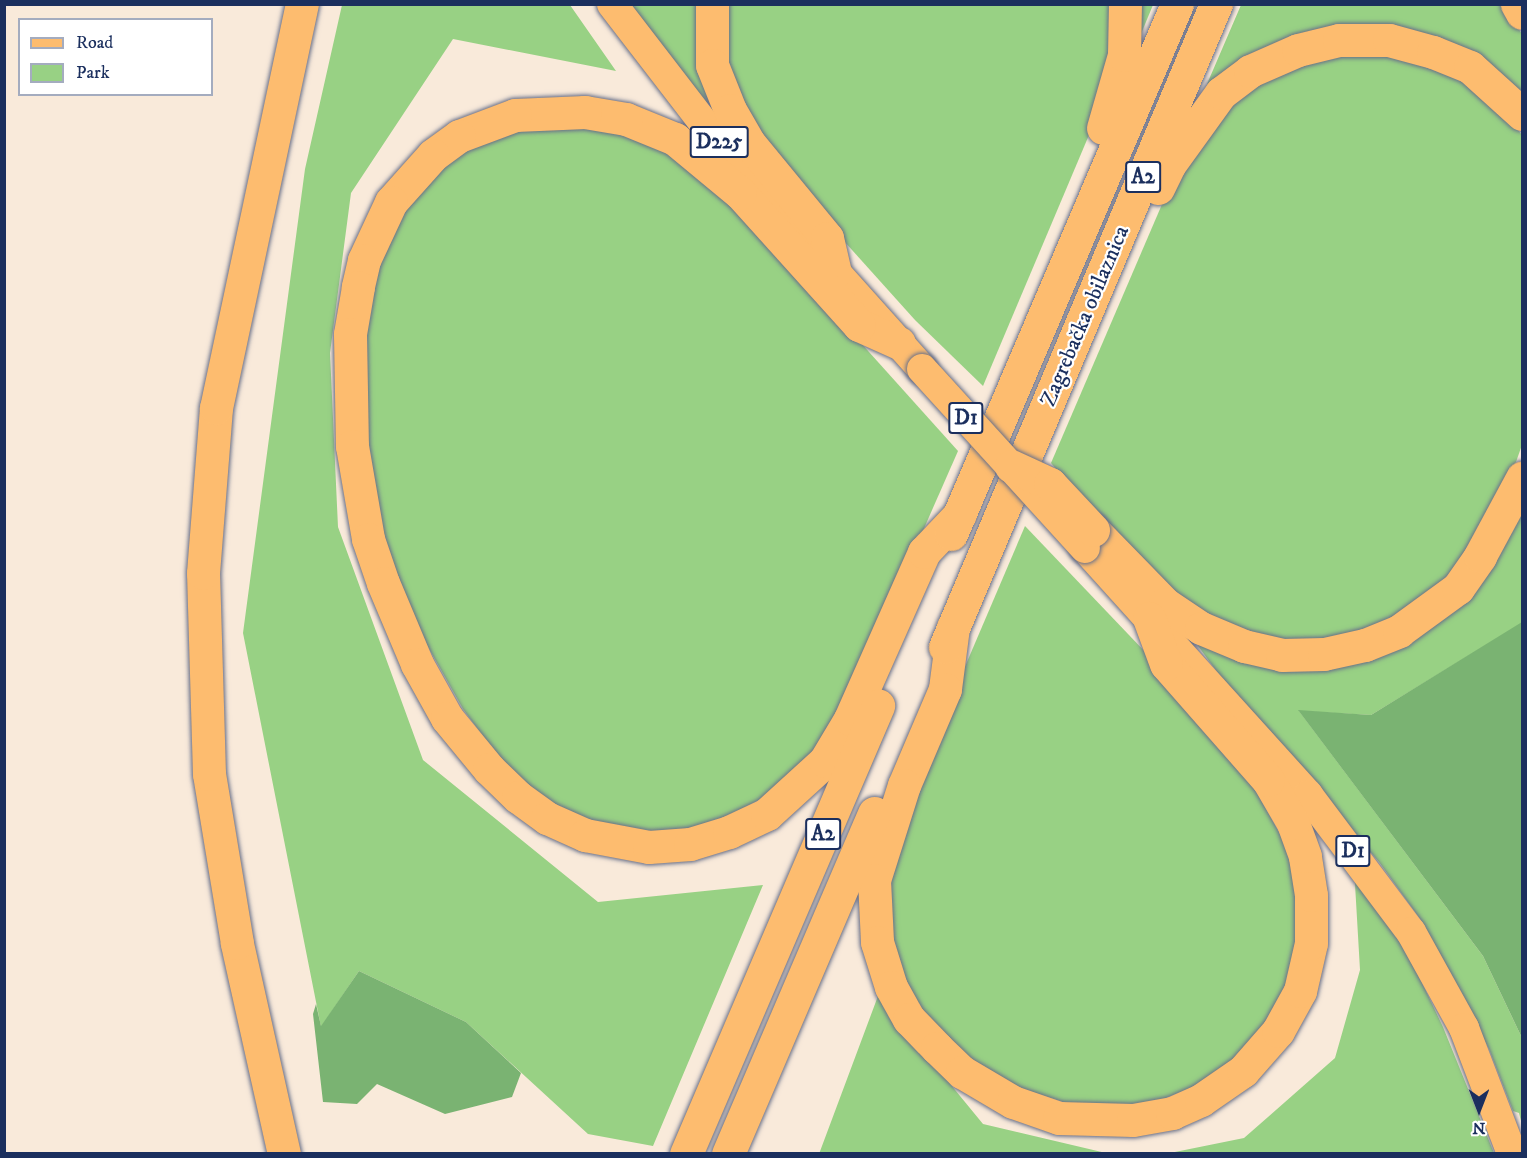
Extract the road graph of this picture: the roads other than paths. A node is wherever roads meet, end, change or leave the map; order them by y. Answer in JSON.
{"nodes":[{"id":1,"x":302,"y":4,"type":"edge"},
{"id":2,"x":612,"y":4,"type":"edge"},
{"id":3,"x":712,"y":4,"type":"edge"},
{"id":4,"x":1125,"y":4,"type":"edge"},
{"id":5,"x":1177,"y":4,"type":"edge"},
{"id":6,"x":1216,"y":4,"type":"edge"},
{"id":7,"x":1517,"y":4,"type":"edge"},
{"id":8,"x":1522,"y":13,"type":"edge"},
{"id":9,"x":1522,"y":114,"type":"edge"},
{"id":10,"x":835,"y":272,"type":"junction"},
{"id":11,"x":1044,"y":316,"type":"junction"},
{"id":12,"x":899,"y":343,"type":"junction"},
{"id":13,"x":1070,"y":350,"type":"junction"},
{"id":14,"x":1011,"y":466,"type":"joint"},
{"id":15,"x":1522,"y":478,"type":"edge"},
{"id":16,"x":960,"y":514,"type":"junction"},
{"id":17,"x":1089,"y":539,"type":"junction"},
{"id":18,"x":1149,"y":618,"type":"junction"},
{"id":19,"x":953,"y":627,"type":"junction"},
{"id":20,"x":284,"y":1154,"type":"edge"},
{"id":21,"x":686,"y":1154,"type":"edge"},
{"id":22,"x":728,"y":1154,"type":"edge"},
{"id":23,"x":1512,"y":1154,"type":"edge"}],
"edges":[{"from":1,"to":20,"type":"highway"},
{"from":2,"to":10,"type":"main road","number":"D225"},
{"from":3,"to":10,"type":"highway"},
{"from":4,"to":11,"type":"highway"},
{"from":5,"to":11,"type":"highway","name":"Zagrebačka obilaznica","number":"A2"},
{"from":6,"to":13,"type":"highway","name":"Zagrebačka obilaznica","number":"A2"},
{"from":7,"to":8,"type":"highway"},
{"from":9,"to":13,"type":"highway"},
{"from":10,"to":12,"type":"main road","number":"D225"},
{"from":11,"to":16,"type":"highway","name":"Zagrebačka obilaznica","number":"A2"},
{"from":12,"to":14,"type":"main road","number":"D1","bridge":true},
{"from":12,"to":16,"type":"highway"},
{"from":13,"to":19,"type":"highway","name":"Zagrebačka obilaznica","number":"A2"},
{"from":14,"to":17,"type":"highway","bridge":true},
{"from":15,"to":17,"type":"highway"},
{"from":16,"to":21,"type":"highway","number":"A2"},
{"from":17,"to":18,"type":"main road","number":"D1"},
{"from":18,"to":19,"type":"highway"},
{"from":18,"to":23,"type":"main road","number":"D1"},
{"from":19,"to":22,"type":"highway","number":"A2"}]}
